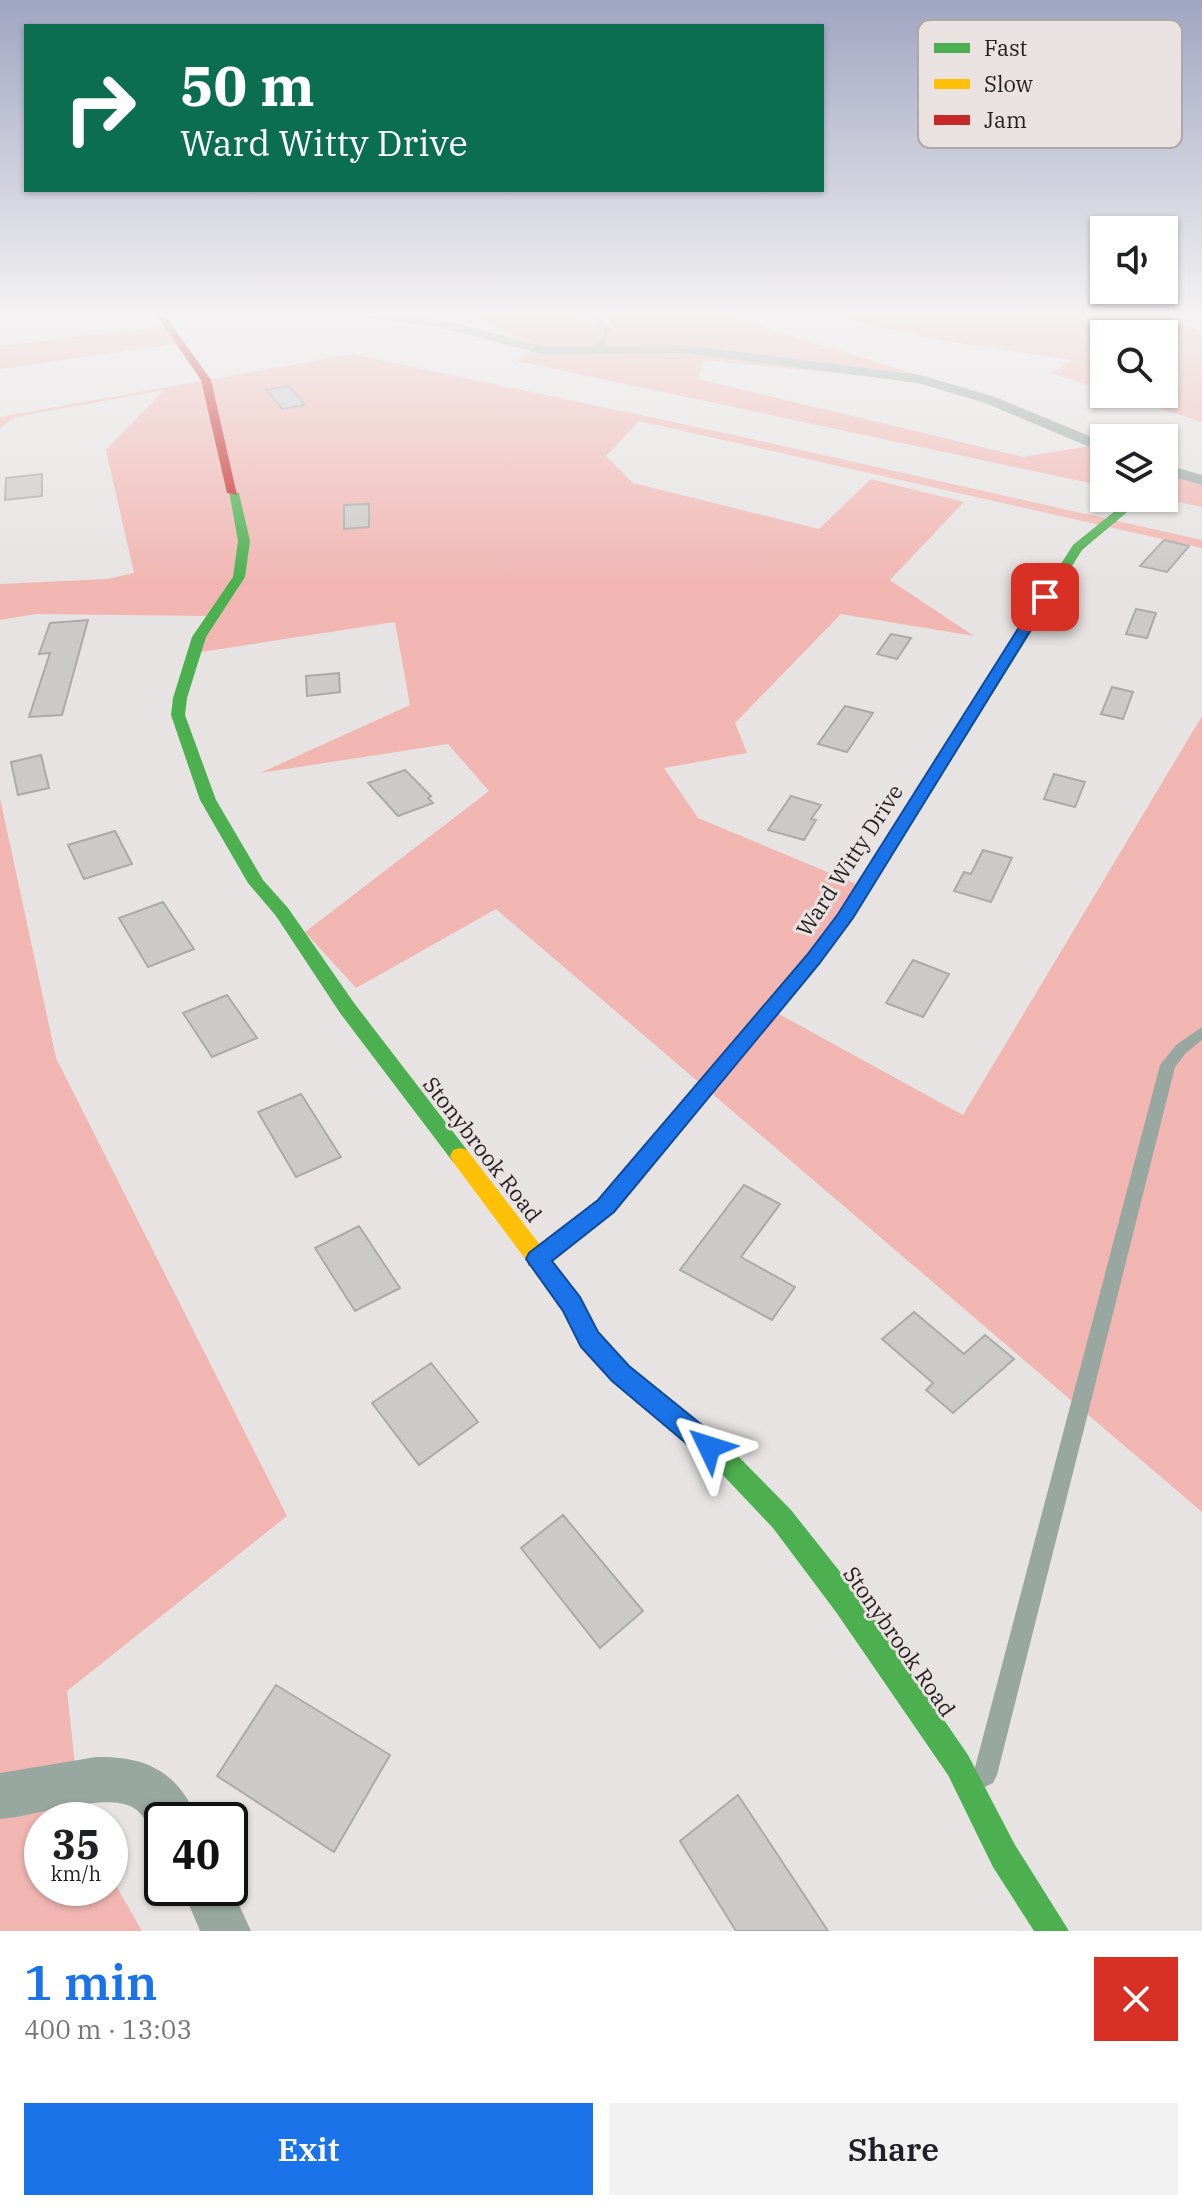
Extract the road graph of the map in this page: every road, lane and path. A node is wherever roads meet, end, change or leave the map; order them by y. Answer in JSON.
{"nodes":[{"id":1,"x":211,"y":403,"type":"edge"},
{"id":2,"x":997,"y":403,"type":"edge"},
{"id":3,"x":1090,"y":442,"type":"edge"},
{"id":4,"x":1178,"y":475,"type":"edge"},
{"id":5,"x":1202,"y":480,"type":"edge"},
{"id":6,"x":1121,"y":512,"type":"edge"},
{"id":7,"x":1202,"y":1032,"type":"edge"},
{"id":8,"x":537,"y":1259,"type":"junction"},
{"id":9,"x":0,"y":1796,"type":"edge"},
{"id":10,"x":161,"y":1802,"type":"edge"},
{"id":11,"x":978,"y":1803,"type":"junction"},
{"id":12,"x":214,"y":1906,"type":"edge"},
{"id":13,"x":226,"y":1931,"type":"edge"},
{"id":14,"x":1053,"y":1931,"type":"edge"}],
"edges":[{"from":1,"to":8,"type":"street","name":"Stonybrook Road"},
{"from":2,"to":3,"type":"street"},
{"from":4,"to":5,"type":"street"},
{"from":6,"to":8,"type":"street","name":"Ward Witty Drive"},
{"from":7,"to":11,"type":"lane"},
{"from":8,"to":11,"type":"street","name":"Stonybrook Road"},
{"from":9,"to":10,"type":"street"},
{"from":11,"to":14,"type":"street","name":"Stonybrook Road"},
{"from":12,"to":13,"type":"street"}]}
